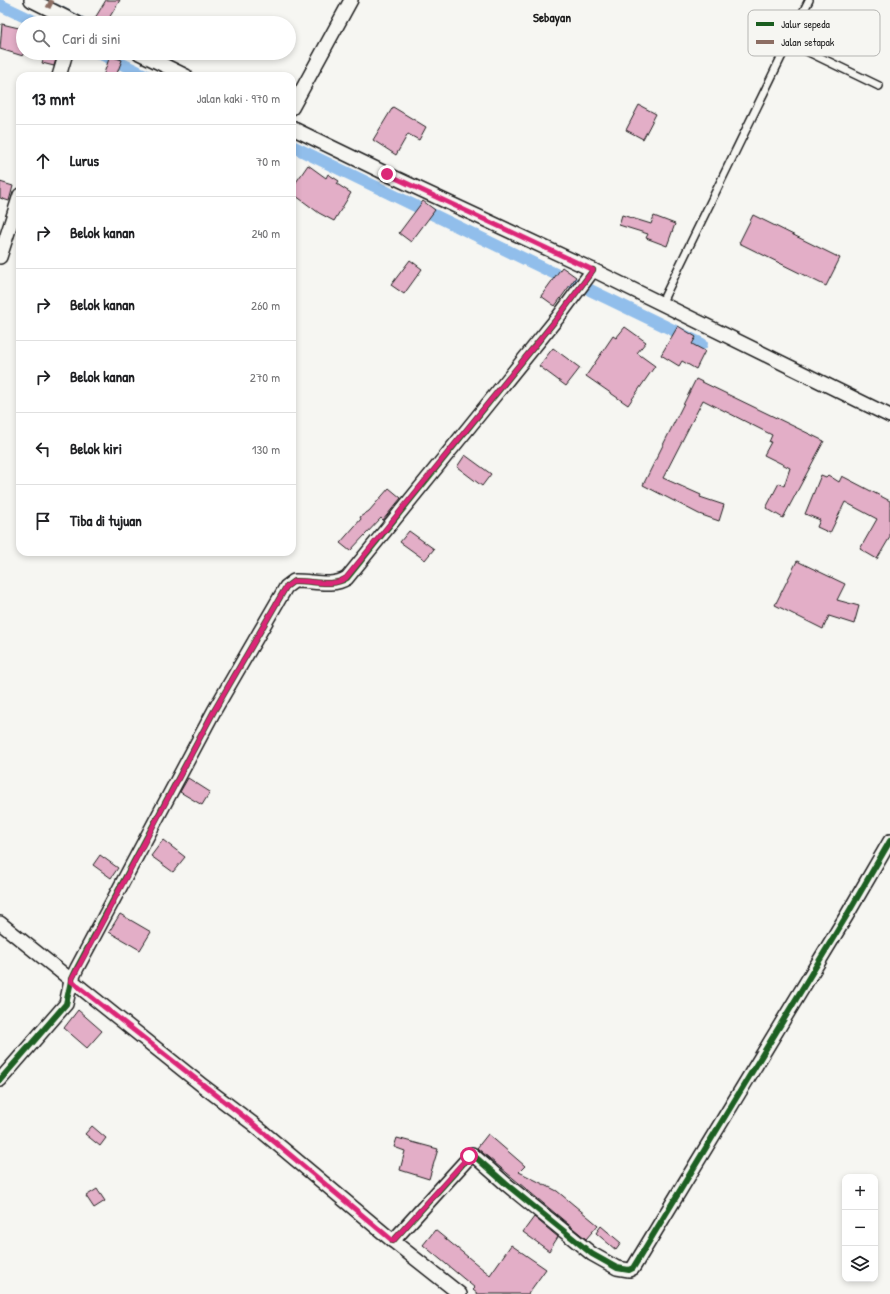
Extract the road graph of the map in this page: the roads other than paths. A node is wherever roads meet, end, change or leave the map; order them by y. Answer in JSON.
{"nodes":[{"id":1,"x":30,"y":0,"type":"edge"},
{"id":2,"x":351,"y":0,"type":"edge"},
{"id":3,"x":809,"y":0,"type":"edge"},
{"id":4,"x":805,"y":10,"type":"edge"},
{"id":5,"x":62,"y":16,"type":"edge"},
{"id":6,"x":784,"y":56,"type":"edge"},
{"id":7,"x":817,"y":56,"type":"edge"},
{"id":8,"x":64,"y":60,"type":"edge"},
{"id":9,"x":153,"y":60,"type":"edge"},
{"id":10,"x":60,"y":72,"type":"edge"},
{"id":11,"x":178,"y":72,"type":"edge"},
{"id":12,"x":879,"y":86,"type":"dead end"},
{"id":13,"x":296,"y":101,"type":"edge"},
{"id":14,"x":296,"y":130,"type":"edge"},
{"id":15,"x":16,"y":207,"type":"edge"},
{"id":16,"x":0,"y":257,"type":"edge"},
{"id":17,"x":593,"y":270,"type":"junction"},
{"id":18,"x":661,"y":304,"type":"junction"},
{"id":19,"x":890,"y":416,"type":"edge"},
{"id":20,"x":890,"y":841,"type":"edge"},
{"id":21,"x":0,"y":923,"type":"edge"},
{"id":22,"x":71,"y":981,"type":"junction"},
{"id":23,"x":0,"y":1080,"type":"edge"},
{"id":24,"x":393,"y":1241,"type":"junction"},
{"id":25,"x":460,"y":1294,"type":"edge"}],
"edges":[{"from":1,"to":5,"type":"street"},
{"from":2,"to":13,"type":"street"},
{"from":3,"to":4,"type":"lane"},
{"from":6,"to":18,"type":"lane"},
{"from":7,"to":12,"type":"lane"},
{"from":8,"to":10,"type":"street"},
{"from":9,"to":11,"type":"street"},
{"from":14,"to":17,"type":"street"},
{"from":15,"to":16,"type":"street"},
{"from":17,"to":18,"type":"street"},
{"from":17,"to":22,"type":"street"},
{"from":18,"to":19,"type":"street"},
{"from":20,"to":24,"type":"street"},
{"from":21,"to":22,"type":"street"},
{"from":22,"to":23,"type":"street"},
{"from":22,"to":24,"type":"street"},
{"from":24,"to":25,"type":"street"}]}
